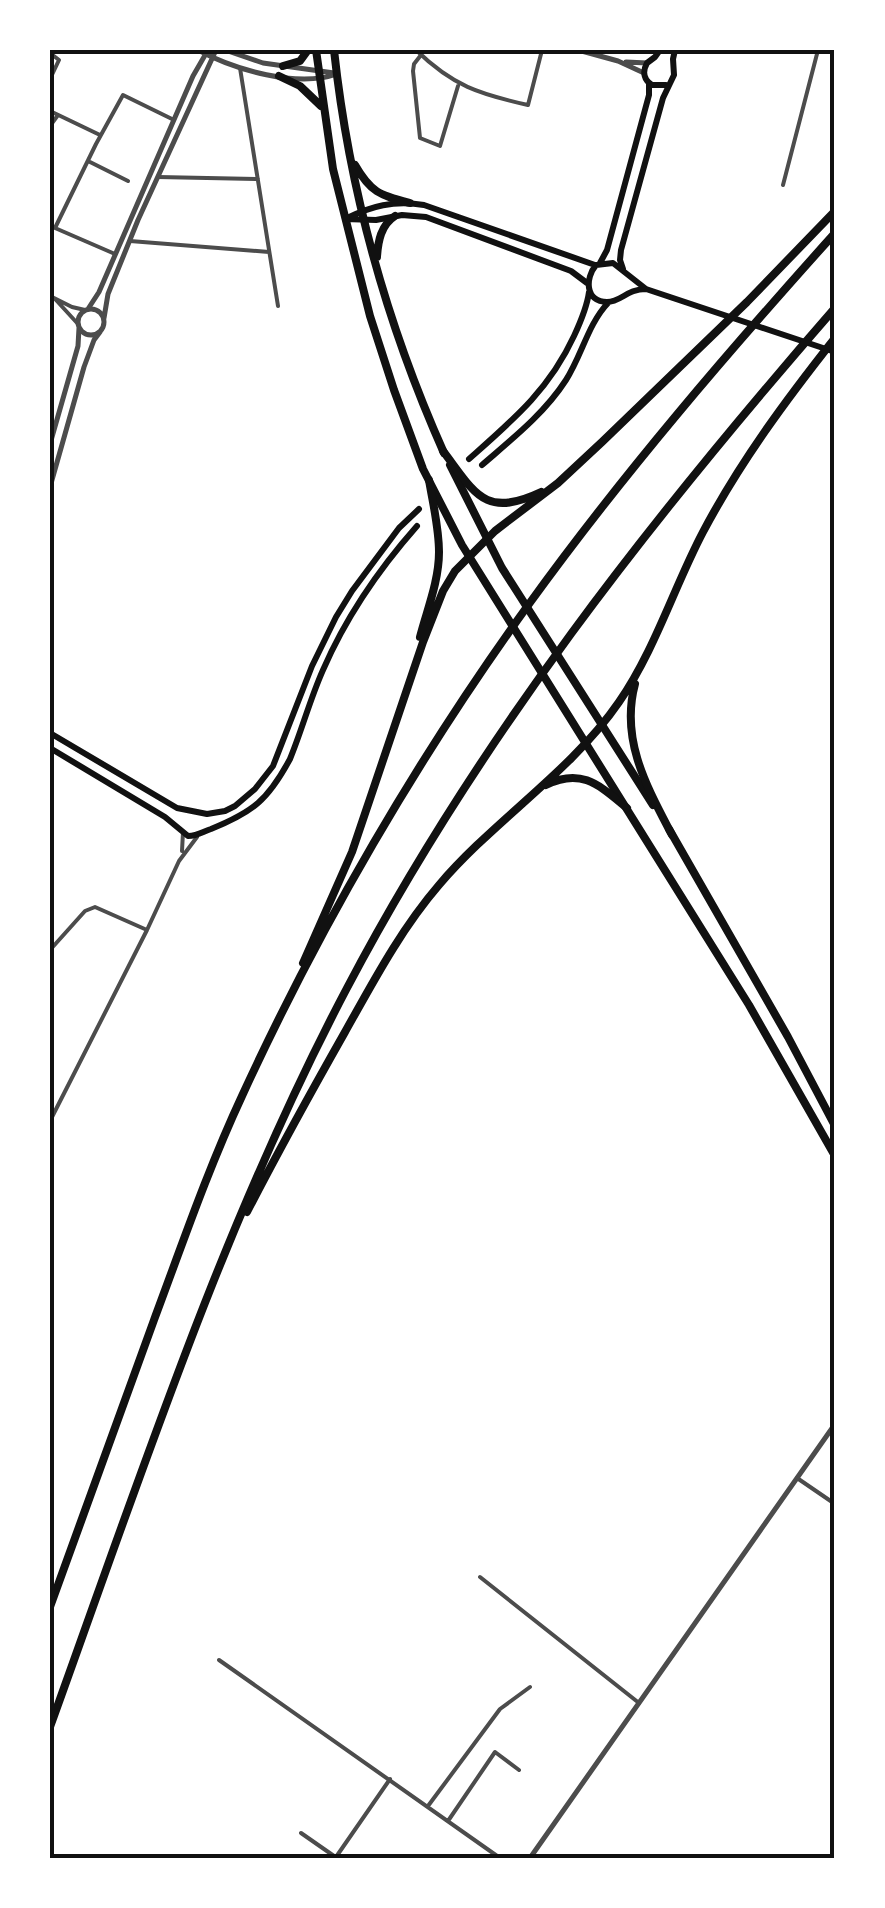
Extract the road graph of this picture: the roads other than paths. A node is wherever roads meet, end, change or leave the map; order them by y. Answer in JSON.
{"nodes":[{"id":1,"x":312,"y":50,"type":"edge"},
{"id":2,"x":334,"y":50,"type":"edge"},
{"id":3,"x":542,"y":50,"type":"edge"},
{"id":4,"x":578,"y":50,"type":"edge"},
{"id":5,"x":674,"y":50,"type":"edge"},
{"id":6,"x":818,"y":50,"type":"edge"},
{"id":7,"x":230,"y":51,"type":"edge"},
{"id":8,"x":208,"y":52,"type":"edge"},
{"id":9,"x":419,"y":52,"type":"edge"},
{"id":10,"x":50,"y":53,"type":"edge"},
{"id":11,"x":658,"y":54,"type":"edge"},
{"id":12,"x":618,"y":61,"type":"junction"},
{"id":13,"x":647,"y":63,"type":"junction"},
{"id":14,"x":672,"y":64,"type":"junction"},
{"id":15,"x":240,"y":68,"type":"junction"},
{"id":16,"x":281,"y":71,"type":"junction"},
{"id":17,"x":337,"y":74,"type":"junction"},
{"id":18,"x":644,"y":74,"type":"junction"},
{"id":19,"x":319,"y":75,"type":"junction"},
{"id":20,"x":50,"y":78,"type":"edge"},
{"id":21,"x":649,"y":83,"type":"junction"},
{"id":22,"x":458,"y":84,"type":"junction"},
{"id":23,"x":668,"y":84,"type":"junction"},
{"id":24,"x":324,"y":110,"type":"junction"},
{"id":25,"x":50,"y":111,"type":"edge"},
{"id":26,"x":58,"y":115,"type":"junction"},
{"id":27,"x":174,"y":119,"type":"junction"},
{"id":28,"x":50,"y":126,"type":"edge"},
{"id":29,"x":101,"y":135,"type":"junction"},
{"id":30,"x":350,"y":156,"type":"junction"},
{"id":31,"x":88,"y":160,"type":"junction"},
{"id":32,"x":157,"y":176,"type":"junction"},
{"id":33,"x":258,"y":180,"type":"junction"},
{"id":34,"x":128,"y":181,"type":"dead end"},
{"id":35,"x":783,"y":185,"type":"dead end"},
{"id":36,"x":410,"y":203,"type":"junction"},
{"id":37,"x":362,"y":210,"type":"junction"},
{"id":38,"x":835,"y":210,"type":"edge"},
{"id":39,"x":395,"y":216,"type":"junction"},
{"id":40,"x":345,"y":218,"type":"junction"},
{"id":41,"x":364,"y":220,"type":"junction"},
{"id":42,"x":835,"y":233,"type":"edge"},
{"id":43,"x":130,"y":241,"type":"junction"},
{"id":44,"x":269,"y":252,"type":"junction"},
{"id":45,"x":115,"y":254,"type":"junction"},
{"id":46,"x":598,"y":264,"type":"junction"},
{"id":47,"x":376,"y":266,"type":"junction"},
{"id":48,"x":624,"y":271,"type":"junction"},
{"id":49,"x":588,"y":287,"type":"junction"},
{"id":50,"x":646,"y":289,"type":"junction"},
{"id":51,"x":624,"y":294,"type":"junction"},
{"id":52,"x":51,"y":296,"type":"edge"},
{"id":53,"x":608,"y":302,"type":"junction"},
{"id":54,"x":278,"y":306,"type":"dead end"},
{"id":55,"x":835,"y":308,"type":"edge"},
{"id":56,"x":86,"y":309,"type":"junction"},
{"id":57,"x":104,"y":318,"type":"junction"},
{"id":58,"x":79,"y":326,"type":"junction"},
{"id":59,"x":100,"y":332,"type":"junction"},
{"id":60,"x":835,"y":338,"type":"edge"},
{"id":61,"x":835,"y":352,"type":"edge"},
{"id":62,"x":50,"y":444,"type":"edge"},
{"id":63,"x":443,"y":451,"type":"junction"},
{"id":64,"x":469,"y":459,"type":"dead end"},
{"id":65,"x":482,"y":465,"type":"dead end"},
{"id":66,"x":429,"y":480,"type":"junction"},
{"id":67,"x":558,"y":483,"type":"junction"},
{"id":68,"x":50,"y":487,"type":"edge"},
{"id":69,"x":418,"y":509,"type":"dead end"},
{"id":70,"x":417,"y":526,"type":"dead end"},
{"id":71,"x":489,"y":544,"type":"junction"},
{"id":72,"x":471,"y":560,"type":"junction"},
{"id":73,"x":646,"y":653,"type":"junction"},
{"id":74,"x":400,"y":708,"type":"junction"},
{"id":75,"x":602,"y":724,"type":"junction"},
{"id":76,"x":50,"y":733,"type":"edge"},
{"id":77,"x":585,"y":744,"type":"junction"},
{"id":78,"x":50,"y":748,"type":"edge"},
{"id":79,"x":627,"y":808,"type":"junction"},
{"id":80,"x":196,"y":813,"type":"junction"},
{"id":81,"x":508,"y":817,"type":"junction"},
{"id":82,"x":182,"y":831,"type":"junction"},
{"id":83,"x":200,"y":834,"type":"junction"},
{"id":84,"x":672,"y":835,"type":"junction"},
{"id":85,"x":179,"y":861,"type":"junction"},
{"id":86,"x":147,"y":930,"type":"junction"},
{"id":87,"x":50,"y":950,"type":"edge"},
{"id":88,"x":256,"y":1064,"type":"junction"},
{"id":89,"x":50,"y":1120,"type":"edge"},
{"id":90,"x":835,"y":1126,"type":"edge"},
{"id":91,"x":835,"y":1156,"type":"edge"},
{"id":92,"x":224,"y":1256,"type":"junction"},
{"id":93,"x":835,"y":1424,"type":"edge"},
{"id":94,"x":797,"y":1478,"type":"junction"},
{"id":95,"x":835,"y":1504,"type":"edge"},
{"id":96,"x":480,"y":1577,"type":"dead end"},
{"id":97,"x":50,"y":1607,"type":"edge"},
{"id":98,"x":218,"y":1660,"type":"dead end"},
{"id":99,"x":530,"y":1687,"type":"dead end"},
{"id":100,"x":640,"y":1703,"type":"junction"},
{"id":101,"x":50,"y":1727,"type":"edge"},
{"id":102,"x":519,"y":1770,"type":"dead end"},
{"id":103,"x":390,"y":1778,"type":"junction"},
{"id":104,"x":428,"y":1806,"type":"junction"},
{"id":105,"x":448,"y":1820,"type":"junction"},
{"id":106,"x":301,"y":1832,"type":"dead end"},
{"id":107,"x":336,"y":1858,"type":"edge"},
{"id":108,"x":500,"y":1858,"type":"edge"},
{"id":109,"x":530,"y":1858,"type":"edge"}],
"edges":[{"from":1,"to":16,"type":"highway"},
{"from":1,"to":19,"type":"highway"},
{"from":2,"to":17,"type":"highway"},
{"from":3,"to":22,"type":"street"},
{"from":4,"to":12,"type":"street"},
{"from":5,"to":14,"type":"main road"},
{"from":6,"to":35,"type":"street"},
{"from":7,"to":16,"type":"street"},
{"from":8,"to":15,"type":"street"},
{"from":8,"to":27,"type":"street"},
{"from":8,"to":32,"type":"street"},
{"from":9,"to":22,"type":"street"},
{"from":9,"to":22,"type":"street"},
{"from":10,"to":20,"type":"street"},
{"from":11,"to":13,"type":"main road"},
{"from":11,"to":14,"type":"main road"},
{"from":12,"to":13,"type":"street"},
{"from":12,"to":18,"type":"street"},
{"from":13,"to":18,"type":"main road"},
{"from":14,"to":23,"type":"main road"},
{"from":15,"to":16,"type":"street"},
{"from":15,"to":33,"type":"street"},
{"from":16,"to":19,"type":"street"},
{"from":16,"to":24,"type":"highway"},
{"from":17,"to":19,"type":"street"},
{"from":17,"to":30,"type":"highway"},
{"from":18,"to":21,"type":"main road"},
{"from":19,"to":24,"type":"highway"},
{"from":21,"to":23,"type":"main road"},
{"from":21,"to":46,"type":"main road"},
{"from":23,"to":48,"type":"main road"},
{"from":24,"to":40,"type":"highway"},
{"from":25,"to":26,"type":"street"},
{"from":26,"to":28,"type":"street"},
{"from":26,"to":29,"type":"street"},
{"from":27,"to":29,"type":"street"},
{"from":27,"to":45,"type":"street"},
{"from":29,"to":31,"type":"street"},
{"from":30,"to":36,"type":"highway"},
{"from":30,"to":37,"type":"highway"},
{"from":31,"to":34,"type":"street"},
{"from":31,"to":45,"type":"street"},
{"from":32,"to":33,"type":"street"},
{"from":32,"to":43,"type":"street"},
{"from":33,"to":44,"type":"street"},
{"from":36,"to":37,"type":"main road"},
{"from":36,"to":46,"type":"main road"},
{"from":37,"to":40,"type":"main road"},
{"from":37,"to":41,"type":"highway"},
{"from":38,"to":67,"type":"highway"},
{"from":39,"to":41,"type":"main road"},
{"from":39,"to":47,"type":"highway"},
{"from":39,"to":49,"type":"main road"},
{"from":40,"to":41,"type":"main road"},
{"from":40,"to":66,"type":"highway"},
{"from":41,"to":47,"type":"highway"},
{"from":42,"to":88,"type":"highway"},
{"from":43,"to":44,"type":"street"},
{"from":43,"to":57,"type":"street"},
{"from":44,"to":54,"type":"street"},
{"from":45,"to":56,"type":"street"},
{"from":46,"to":48,"type":"main road"},
{"from":46,"to":49,"type":"main road"},
{"from":47,"to":63,"type":"highway"},
{"from":48,"to":50,"type":"main road"},
{"from":48,"to":51,"type":"main road"},
{"from":49,"to":53,"type":"main road"},
{"from":49,"to":64,"type":"main road"},
{"from":50,"to":51,"type":"main road"},
{"from":50,"to":61,"type":"main road"},
{"from":51,"to":53,"type":"main road"},
{"from":52,"to":56,"type":"street"},
{"from":52,"to":58,"type":"street"},
{"from":53,"to":65,"type":"main road"},
{"from":55,"to":92,"type":"highway"},
{"from":56,"to":57,"type":"street"},
{"from":56,"to":58,"type":"street"},
{"from":57,"to":59,"type":"street"},
{"from":58,"to":59,"type":"street"},
{"from":58,"to":62,"type":"street"},
{"from":59,"to":68,"type":"street"},
{"from":60,"to":73,"type":"highway"},
{"from":63,"to":67,"type":"highway"},
{"from":63,"to":71,"type":"highway"},
{"from":66,"to":72,"type":"highway"},
{"from":66,"to":74,"type":"highway"},
{"from":67,"to":71,"type":"highway"},
{"from":69,"to":80,"type":"main road"},
{"from":70,"to":83,"type":"main road"},
{"from":71,"to":72,"type":"highway"},
{"from":71,"to":75,"type":"highway"},
{"from":72,"to":74,"type":"highway"},
{"from":72,"to":77,"type":"highway"},
{"from":73,"to":75,"type":"highway"},
{"from":73,"to":84,"type":"highway"},
{"from":74,"to":88,"type":"highway"},
{"from":75,"to":77,"type":"highway"},
{"from":75,"to":84,"type":"highway"},
{"from":76,"to":80,"type":"main road"},
{"from":77,"to":79,"type":"highway"},
{"from":77,"to":81,"type":"highway"},
{"from":78,"to":82,"type":"main road"},
{"from":79,"to":81,"type":"highway"},
{"from":79,"to":91,"type":"highway"},
{"from":80,"to":82,"type":"main road"},
{"from":80,"to":83,"type":"main road"},
{"from":81,"to":92,"type":"highway"},
{"from":82,"to":83,"type":"main road"},
{"from":82,"to":85,"type":"street"},
{"from":83,"to":85,"type":"street"},
{"from":84,"to":90,"type":"highway"},
{"from":85,"to":86,"type":"street"},
{"from":86,"to":87,"type":"street"},
{"from":86,"to":89,"type":"street"},
{"from":88,"to":97,"type":"highway"},
{"from":92,"to":101,"type":"highway"},
{"from":93,"to":94,"type":"street"},
{"from":94,"to":95,"type":"street"},
{"from":94,"to":100,"type":"street"},
{"from":96,"to":100,"type":"street"},
{"from":98,"to":103,"type":"street"},
{"from":99,"to":104,"type":"street"},
{"from":100,"to":109,"type":"street"},
{"from":102,"to":105,"type":"street"},
{"from":103,"to":104,"type":"street"},
{"from":103,"to":107,"type":"street"},
{"from":104,"to":105,"type":"street"},
{"from":105,"to":108,"type":"street"},
{"from":106,"to":107,"type":"street"}]}
